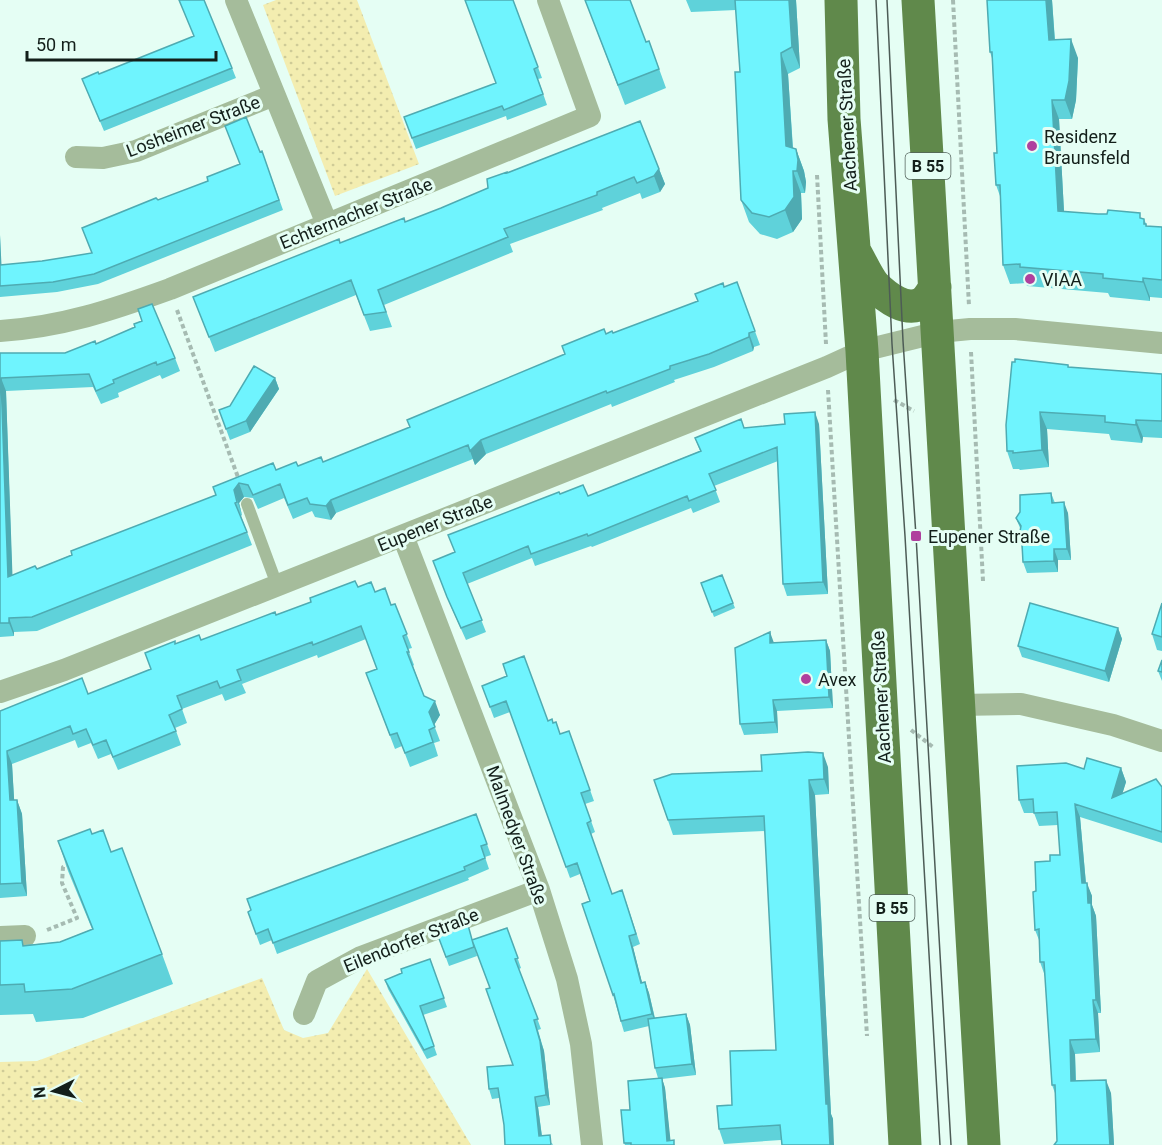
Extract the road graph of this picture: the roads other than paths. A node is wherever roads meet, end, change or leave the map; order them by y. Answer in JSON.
{"nodes":[{"id":1,"x":236,"y":0,"type":"edge"},
{"id":2,"x":548,"y":0,"type":"edge"},
{"id":3,"x":842,"y":0,"type":"edge"},
{"id":4,"x":918,"y":0,"type":"edge"},
{"id":5,"x":274,"y":95,"type":"junction"},
{"id":6,"x":76,"y":157,"type":"dead end"},
{"id":7,"x":327,"y":224,"type":"junction"},
{"id":8,"x":854,"y":250,"type":"junction"},
{"id":9,"x":935,"y":287,"type":"junction"},
{"id":10,"x":0,"y":331,"type":"edge"},
{"id":11,"x":954,"y":331,"type":"junction"},
{"id":12,"x":1162,"y":343,"type":"edge"},
{"id":13,"x":862,"y":351,"type":"junction"},
{"id":14,"x":247,"y":504,"type":"edge"},
{"id":15,"x":403,"y":536,"type":"junction"},
{"id":16,"x":277,"y":585,"type":"junction"},
{"id":17,"x":0,"y":692,"type":"edge"},
{"id":18,"x":959,"y":718,"type":"junction"},
{"id":19,"x":1162,"y":741,"type":"edge"},
{"id":20,"x":539,"y":890,"type":"junction"},
{"id":21,"x":25,"y":936,"type":"road end"},
{"id":22,"x":0,"y":937,"type":"edge"},
{"id":23,"x":304,"y":1014,"type":"dead end"},
{"id":24,"x":592,"y":1145,"type":"edge"},
{"id":25,"x":905,"y":1145,"type":"edge"},
{"id":26,"x":984,"y":1145,"type":"edge"}],
"edges":[{"from":1,"to":5,"type":"street","name":"Losheimer Straße"},
{"from":2,"to":7,"type":"street","name":"Echternacher Straße"},
{"from":3,"to":8,"type":"main road","name":"Aachener Straße","number":"B 55"},
{"from":4,"to":9,"type":"main road","number":"B 55"},
{"from":5,"to":6,"type":"street","name":"Losheimer Straße"},
{"from":5,"to":7,"type":"street","name":"Losheimer Straße"},
{"from":7,"to":10,"type":"street","name":"Echternacher Straße"},
{"from":8,"to":9,"type":"main road","name":"Aachener Straße"},
{"from":8,"to":13,"type":"main road","name":"Aachener Straße","number":"B 55"},
{"from":9,"to":11,"type":"main road","number":"B 55"},
{"from":11,"to":12,"type":"street","name":"Eupener Straße"},
{"from":11,"to":13,"type":"street","name":"Eupener Straße"},
{"from":11,"to":18,"type":"main road","number":"B 55"},
{"from":13,"to":15,"type":"street","name":"Eupener Straße"},
{"from":13,"to":25,"type":"main road","name":"Aachener Straße","number":"B 55"},
{"from":14,"to":16,"type":"lane"},
{"from":15,"to":16,"type":"street","name":"Eupener Straße"},
{"from":15,"to":20,"type":"street","name":"Malmedyer Straße"},
{"from":16,"to":17,"type":"street","name":"Eupener Straße"},
{"from":18,"to":19,"type":"street"},
{"from":18,"to":26,"type":"main road","number":"B 55"},
{"from":20,"to":23,"type":"street","name":"Eilendorfer Straße"},
{"from":20,"to":24,"type":"street","name":"Malmedyer Straße"},
{"from":21,"to":22,"type":"street"}]}
